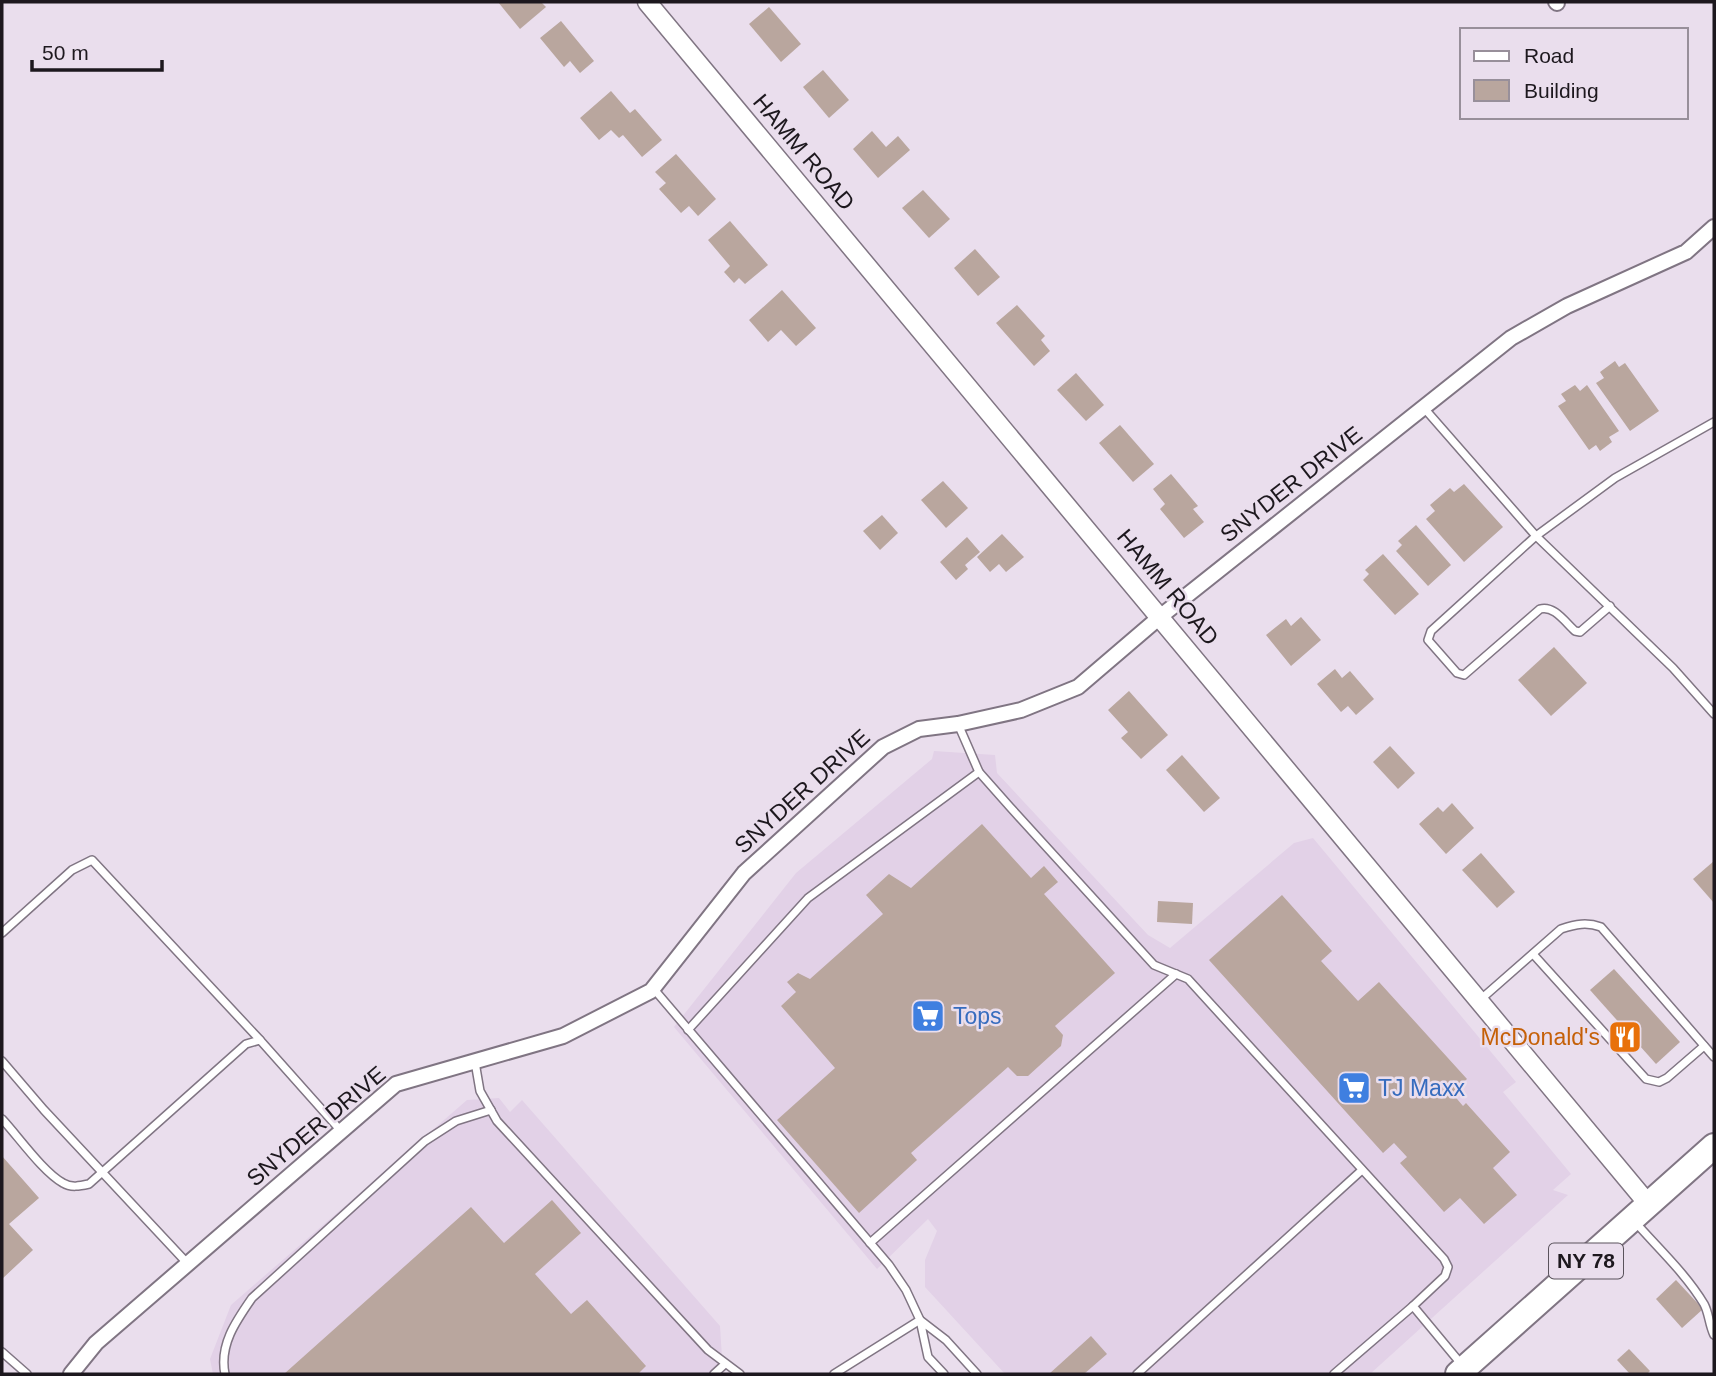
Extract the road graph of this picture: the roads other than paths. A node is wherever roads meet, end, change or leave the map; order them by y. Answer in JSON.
{"nodes":[{"id":1,"x":647,"y":2,"type":"edge"},
{"id":2,"x":1714,"y":228,"type":"edge"},
{"id":3,"x":1424,"y":407,"type":"junction"},
{"id":4,"x":1714,"y":422,"type":"edge"},
{"id":5,"x":1536,"y":537,"type":"junction"},
{"id":6,"x":1610,"y":606,"type":"junction"},
{"id":7,"x":1161,"y":616,"type":"junction"},
{"id":8,"x":1714,"y":714,"type":"edge"},
{"id":9,"x":958,"y":724,"type":"junction"},
{"id":10,"x":979,"y":772,"type":"junction"},
{"id":11,"x":2,"y":933,"type":"edge"},
{"id":12,"x":1533,"y":954,"type":"junction"},
{"id":13,"x":1176,"y":974,"type":"junction"},
{"id":14,"x":653,"y":988,"type":"junction"},
{"id":15,"x":1479,"y":1001,"type":"junction"},
{"id":16,"x":688,"y":1030,"type":"junction"},
{"id":17,"x":260,"y":1040,"type":"junction"},
{"id":18,"x":1704,"y":1046,"type":"junction"},
{"id":19,"x":1714,"y":1057,"type":"edge"},
{"id":20,"x":2,"y":1061,"type":"edge"},
{"id":21,"x":474,"y":1061,"type":"junction"},
{"id":22,"x":491,"y":1110,"type":"junction"},
{"id":23,"x":2,"y":1119,"type":"edge"},
{"id":24,"x":341,"y":1131,"type":"junction"},
{"id":25,"x":1713,"y":1151,"type":"edge"},
{"id":26,"x":1362,"y":1170,"type":"junction"},
{"id":27,"x":103,"y":1173,"type":"junction"},
{"id":28,"x":1641,"y":1212,"type":"junction"},
{"id":29,"x":870,"y":1243,"type":"junction"},
{"id":30,"x":188,"y":1264,"type":"junction"},
{"id":31,"x":1413,"y":1306,"type":"junction"},
{"id":32,"x":920,"y":1320,"type":"junction"},
{"id":33,"x":1714,"y":1335,"type":"edge"},
{"id":34,"x":2,"y":1352,"type":"edge"},
{"id":35,"x":725,"y":1364,"type":"junction"},
{"id":36,"x":1461,"y":1371,"type":"edge"},
{"id":37,"x":27,"y":1374,"type":"edge"},
{"id":38,"x":71,"y":1374,"type":"edge"},
{"id":39,"x":225,"y":1374,"type":"edge"},
{"id":40,"x":713,"y":1374,"type":"edge"},
{"id":41,"x":740,"y":1374,"type":"edge"},
{"id":42,"x":834,"y":1374,"type":"edge"},
{"id":43,"x":944,"y":1374,"type":"edge"},
{"id":44,"x":977,"y":1374,"type":"edge"},
{"id":45,"x":1137,"y":1374,"type":"edge"},
{"id":46,"x":1334,"y":1374,"type":"edge"}],
"edges":[{"from":1,"to":7,"type":"street","name":"HAMM ROAD"},
{"from":2,"to":3,"type":"street","name":"SNYDER DRIVE"},
{"from":3,"to":5,"type":"lane"},
{"from":3,"to":7,"type":"street","name":"SNYDER DRIVE"},
{"from":4,"to":5,"type":"lane"},
{"from":5,"to":6,"type":"lane"},
{"from":5,"to":6,"type":"lane"},
{"from":6,"to":8,"type":"lane"},
{"from":7,"to":9,"type":"street","name":"SNYDER DRIVE"},
{"from":7,"to":15,"type":"street","name":"HAMM ROAD"},
{"from":9,"to":10,"type":"lane"},
{"from":9,"to":14,"type":"street","name":"SNYDER DRIVE"},
{"from":10,"to":13,"type":"lane"},
{"from":10,"to":16,"type":"lane"},
{"from":11,"to":17,"type":"lane"},
{"from":12,"to":15,"type":"lane"},
{"from":12,"to":18,"type":"lane"},
{"from":12,"to":18,"type":"lane"},
{"from":13,"to":26,"type":"lane"},
{"from":13,"to":29,"type":"lane"},
{"from":14,"to":16,"type":"lane"},
{"from":14,"to":21,"type":"street","name":"SNYDER DRIVE"},
{"from":15,"to":28,"type":"street","name":"HAMM ROAD"},
{"from":16,"to":29,"type":"lane"},
{"from":17,"to":24,"type":"lane"},
{"from":17,"to":27,"type":"lane"},
{"from":18,"to":19,"type":"lane"},
{"from":20,"to":27,"type":"lane"},
{"from":21,"to":22,"type":"lane"},
{"from":21,"to":24,"type":"street","name":"SNYDER DRIVE"},
{"from":22,"to":35,"type":"lane"},
{"from":22,"to":39,"type":"lane"},
{"from":23,"to":27,"type":"lane"},
{"from":24,"to":30,"type":"street","name":"SNYDER DRIVE"},
{"from":25,"to":28,"type":"highway","number":"NY 78"},
{"from":26,"to":31,"type":"lane"},
{"from":26,"to":45,"type":"lane"},
{"from":27,"to":30,"type":"lane"},
{"from":28,"to":33,"type":"lane"},
{"from":28,"to":36,"type":"highway","number":"NY 78"},
{"from":29,"to":32,"type":"lane"},
{"from":30,"to":38,"type":"street","name":"SNYDER DRIVE"},
{"from":31,"to":36,"type":"lane"},
{"from":31,"to":46,"type":"lane"},
{"from":32,"to":42,"type":"lane"},
{"from":32,"to":43,"type":"lane"},
{"from":32,"to":44,"type":"lane"},
{"from":34,"to":37,"type":"lane"},
{"from":35,"to":40,"type":"lane"},
{"from":35,"to":41,"type":"lane"}]}
